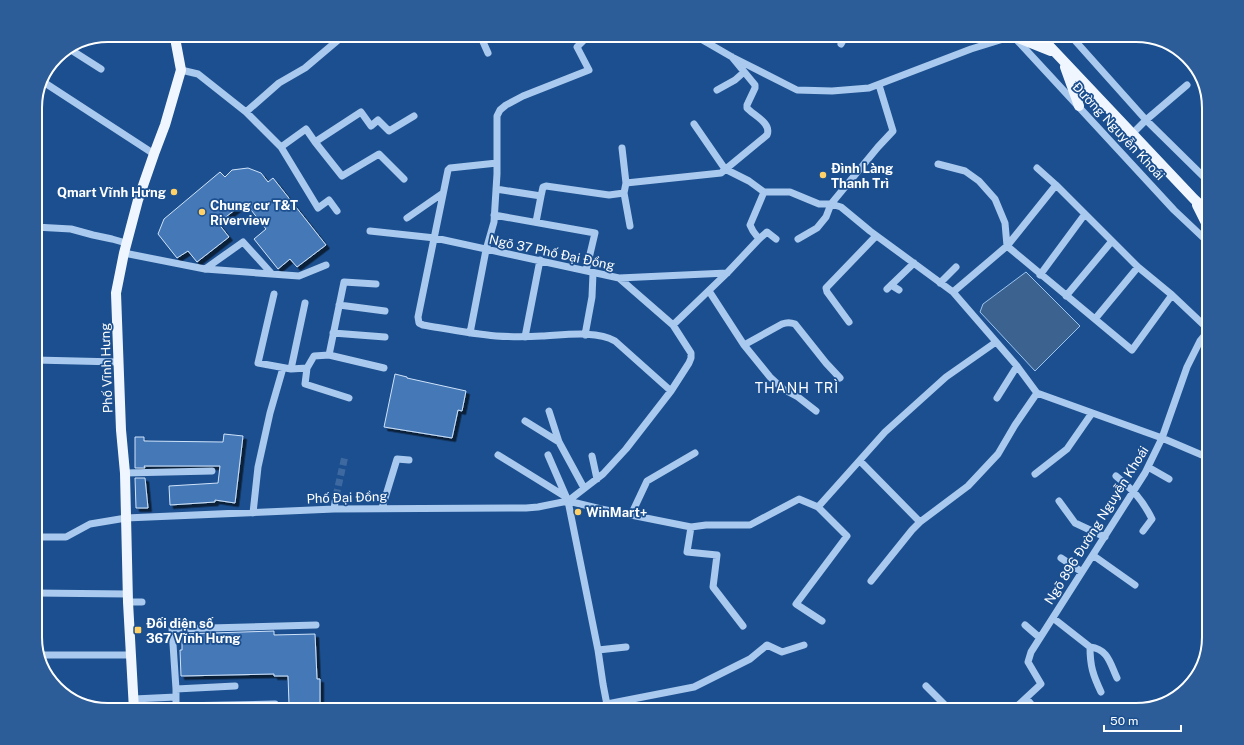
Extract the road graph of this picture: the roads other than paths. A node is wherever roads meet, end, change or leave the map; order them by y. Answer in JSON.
{"nodes":[{"id":1,"x":177,"y":42,"type":"edge"},
{"id":2,"x":336,"y":42,"type":"edge"},
{"id":3,"x":483,"y":42,"type":"edge"},
{"id":4,"x":582,"y":42,"type":"edge"},
{"id":5,"x":706,"y":42,"type":"edge"},
{"id":6,"x":992,"y":42,"type":"edge"},
{"id":7,"x":1019,"y":42,"type":"edge"},
{"id":8,"x":1030,"y":42,"type":"edge"},
{"id":9,"x":1046,"y":42,"type":"edge"},
{"id":10,"x":1076,"y":42,"type":"edge"},
{"id":11,"x":73,"y":52,"type":"edge"},
{"id":12,"x":1055,"y":52,"type":"junction"},
{"id":13,"x":488,"y":53,"type":"dead end"},
{"id":14,"x":732,"y":57,"type":"junction"},
{"id":15,"x":1063,"y":62,"type":"junction"},
{"id":16,"x":100,"y":70,"type":"dead end"},
{"id":17,"x":180,"y":70,"type":"junction"},
{"id":18,"x":744,"y":72,"type":"junction"},
{"id":19,"x":47,"y":84,"type":"edge"},
{"id":20,"x":879,"y":85,"type":"junction"},
{"id":21,"x":1187,"y":85,"type":"dead end"},
{"id":22,"x":717,"y":90,"type":"dead end"},
{"id":23,"x":1079,"y":106,"type":"junction"},
{"id":24,"x":246,"y":112,"type":"junction"},
{"id":25,"x":414,"y":116,"type":"dead end"},
{"id":26,"x":1146,"y":120,"type":"junction"},
{"id":27,"x":694,"y":124,"type":"dead end"},
{"id":28,"x":1132,"y":134,"type":"junction"},
{"id":29,"x":315,"y":142,"type":"junction"},
{"id":30,"x":281,"y":147,"type":"junction"},
{"id":31,"x":622,"y":148,"type":"dead end"},
{"id":32,"x":154,"y":154,"type":"junction"},
{"id":33,"x":497,"y":163,"type":"junction"},
{"id":34,"x":938,"y":164,"type":"dead end"},
{"id":35,"x":1036,"y":168,"type":"dead end"},
{"id":36,"x":725,"y":169,"type":"junction"},
{"id":37,"x":1202,"y":175,"type":"edge"},
{"id":38,"x":404,"y":179,"type":"dead end"},
{"id":39,"x":626,"y":183,"type":"junction"},
{"id":40,"x":1056,"y":185,"type":"junction"},
{"id":41,"x":496,"y":189,"type":"junction"},
{"id":42,"x":764,"y":192,"type":"junction"},
{"id":43,"x":443,"y":193,"type":"junction"},
{"id":44,"x":624,"y":193,"type":"junction"},
{"id":45,"x":541,"y":196,"type":"junction"},
{"id":46,"x":1194,"y":199,"type":"junction"},
{"id":47,"x":831,"y":204,"type":"junction"},
{"id":48,"x":1202,"y":206,"type":"edge"},
{"id":49,"x":337,"y":211,"type":"dead end"},
{"id":50,"x":1086,"y":214,"type":"junction"},
{"id":51,"x":494,"y":215,"type":"junction"},
{"id":52,"x":1202,"y":215,"type":"edge"},
{"id":53,"x":407,"y":218,"type":"dead end"},
{"id":54,"x":536,"y":222,"type":"junction"},
{"id":55,"x":630,"y":226,"type":"dead end"},
{"id":56,"x":42,"y":227,"type":"edge"},
{"id":57,"x":370,"y":231,"type":"dead end"},
{"id":58,"x":876,"y":236,"type":"junction"},
{"id":59,"x":1202,"y":236,"type":"edge"},
{"id":60,"x":435,"y":238,"type":"junction"},
{"id":61,"x":759,"y":239,"type":"junction"},
{"id":62,"x":776,"y":239,"type":"dead end"},
{"id":63,"x":798,"y":239,"type":"dead end"},
{"id":64,"x":1112,"y":241,"type":"junction"},
{"id":65,"x":126,"y":243,"type":"junction"},
{"id":66,"x":1006,"y":246,"type":"junction"},
{"id":67,"x":486,"y":250,"type":"junction"},
{"id":68,"x":124,"y":253,"type":"junction"},
{"id":69,"x":540,"y":260,"type":"junction"},
{"id":70,"x":914,"y":263,"type":"junction"},
{"id":71,"x":326,"y":265,"type":"dead end"},
{"id":72,"x":956,"y":267,"type":"dead end"},
{"id":73,"x":1138,"y":267,"type":"junction"},
{"id":74,"x":205,"y":270,"type":"junction"},
{"id":75,"x":590,"y":272,"type":"junction"},
{"id":76,"x":727,"y":273,"type":"junction"},
{"id":77,"x":272,"y":274,"type":"junction"},
{"id":78,"x":1040,"y":274,"type":"junction"},
{"id":79,"x":619,"y":278,"type":"junction"},
{"id":80,"x":940,"y":283,"type":"junction"},
{"id":81,"x":376,"y":284,"type":"dead end"},
{"id":82,"x":899,"y":290,"type":"dead end"},
{"id":83,"x":709,"y":291,"type":"junction"},
{"id":84,"x":953,"y":292,"type":"junction"},
{"id":85,"x":274,"y":294,"type":"dead end"},
{"id":86,"x":1172,"y":295,"type":"junction"},
{"id":87,"x":1066,"y":296,"type":"junction"},
{"id":88,"x":305,"y":303,"type":"dead end"},
{"id":89,"x":339,"y":305,"type":"junction"},
{"id":90,"x":385,"y":312,"type":"dead end"},
{"id":91,"x":1095,"y":319,"type":"junction"},
{"id":92,"x":848,"y":322,"type":"dead end"},
{"id":93,"x":1202,"y":323,"type":"edge"},
{"id":94,"x":673,"y":325,"type":"junction"},
{"id":95,"x":333,"y":333,"type":"junction"},
{"id":96,"x":470,"y":333,"type":"junction"},
{"id":97,"x":584,"y":335,"type":"junction"},
{"id":98,"x":385,"y":337,"type":"dead end"},
{"id":99,"x":525,"y":337,"type":"junction"},
{"id":100,"x":1202,"y":339,"type":"edge"},
{"id":101,"x":996,"y":342,"type":"junction"},
{"id":102,"x":744,"y":345,"type":"junction"},
{"id":103,"x":329,"y":355,"type":"junction"},
{"id":104,"x":42,"y":360,"type":"edge"},
{"id":105,"x":118,"y":362,"type":"junction"},
{"id":106,"x":1017,"y":366,"type":"junction"},
{"id":107,"x":283,"y":368,"type":"junction"},
{"id":108,"x":307,"y":368,"type":"junction"},
{"id":109,"x":384,"y":368,"type":"dead end"},
{"id":110,"x":291,"y":369,"type":"junction"},
{"id":111,"x":840,"y":378,"type":"dead end"},
{"id":112,"x":671,"y":391,"type":"junction"},
{"id":113,"x":1037,"y":393,"type":"junction"},
{"id":114,"x":349,"y":398,"type":"dead end"},
{"id":115,"x":997,"y":398,"type":"dead end"},
{"id":116,"x":549,"y":411,"type":"dead end"},
{"id":117,"x":816,"y":411,"type":"dead end"},
{"id":118,"x":1092,"y":413,"type":"junction"},
{"id":119,"x":525,"y":421,"type":"dead end"},
{"id":120,"x":1162,"y":438,"type":"junction"},
{"id":121,"x":559,"y":442,"type":"junction"},
{"id":122,"x":695,"y":453,"type":"dead end"},
{"id":123,"x":498,"y":455,"type":"dead end"},
{"id":124,"x":548,"y":455,"type":"dead end"},
{"id":125,"x":1202,"y":455,"type":"edge"},
{"id":126,"x":592,"y":456,"type":"dead end"},
{"id":127,"x":409,"y":460,"type":"dead end"},
{"id":128,"x":860,"y":461,"type":"junction"},
{"id":129,"x":1148,"y":467,"type":"junction"},
{"id":130,"x":212,"y":471,"type":"dead end"},
{"id":131,"x":125,"y":473,"type":"junction"},
{"id":132,"x":1035,"y":474,"type":"dead end"},
{"id":133,"x":1116,"y":476,"type":"dead end"},
{"id":134,"x":597,"y":479,"type":"junction"},
{"id":135,"x":1169,"y":479,"type":"dead end"},
{"id":136,"x":584,"y":488,"type":"junction"},
{"id":137,"x":1134,"y":491,"type":"junction"},
{"id":138,"x":336,"y":496,"type":"tunnel mouth"},
{"id":139,"x":567,"y":499,"type":"junction"},
{"id":140,"x":1059,"y":501,"type":"dead end"},
{"id":141,"x":818,"y":507,"type":"junction"},
{"id":142,"x":382,"y":508,"type":"junction"},
{"id":143,"x":334,"y":509,"type":"junction"},
{"id":144,"x":253,"y":512,"type":"junction"},
{"id":145,"x":631,"y":515,"type":"junction"},
{"id":146,"x":126,"y":518,"type":"junction"},
{"id":147,"x":920,"y":522,"type":"junction"},
{"id":148,"x":690,"y":527,"type":"junction"},
{"id":149,"x":1142,"y":531,"type":"dead end"},
{"id":150,"x":42,"y":537,"type":"edge"},
{"id":151,"x":1105,"y":537,"type":"junction"},
{"id":152,"x":1094,"y":556,"type":"junction"},
{"id":153,"x":1061,"y":558,"type":"dead end"},
{"id":154,"x":1082,"y":572,"type":"junction"},
{"id":155,"x":871,"y":581,"type":"dead end"},
{"id":156,"x":1135,"y":585,"type":"dead end"},
{"id":157,"x":42,"y":593,"type":"edge"},
{"id":158,"x":128,"y":598,"type":"junction"},
{"id":159,"x":142,"y":602,"type":"dead end"},
{"id":160,"x":1053,"y":618,"type":"junction"},
{"id":161,"x":822,"y":622,"type":"dead end"},
{"id":162,"x":316,"y":625,"type":"dead end"},
{"id":163,"x":1025,"y":625,"type":"dead end"},
{"id":164,"x":743,"y":626,"type":"dead end"},
{"id":165,"x":1040,"y":638,"type":"junction"},
{"id":166,"x":804,"y":645,"type":"dead end"},
{"id":167,"x":626,"y":647,"type":"dead end"},
{"id":168,"x":1090,"y":647,"type":"junction"},
{"id":169,"x":598,"y":650,"type":"junction"},
{"id":170,"x":45,"y":654,"type":"edge"},
{"id":171,"x":131,"y":656,"type":"junction"},
{"id":172,"x":1117,"y":678,"type":"dead end"},
{"id":173,"x":234,"y":686,"type":"dead end"},
{"id":174,"x":926,"y":686,"type":"dead end"},
{"id":175,"x":176,"y":689,"type":"junction"},
{"id":176,"x":1101,"y":692,"type":"dead end"},
{"id":177,"x":176,"y":696,"type":"junction"},
{"id":178,"x":1026,"y":698,"type":"junction"},
{"id":179,"x":134,"y":699,"type":"junction"},
{"id":180,"x":134,"y":703,"type":"edge"},
{"id":181,"x":176,"y":703,"type":"edge"},
{"id":182,"x":607,"y":703,"type":"edge"},
{"id":183,"x":625,"y":703,"type":"edge"},
{"id":184,"x":943,"y":703,"type":"edge"},
{"id":185,"x":1021,"y":703,"type":"edge"},
{"id":186,"x":1030,"y":703,"type":"edge"}],
"edges":[{"from":1,"to":17,"type":"main road","name":"Phố Vĩnh Hưng"},
{"from":2,"to":24,"type":"street"},
{"from":3,"to":13,"type":"street"},
{"from":4,"to":33,"type":"street"},
{"from":5,"to":14,"type":"street"},
{"from":6,"to":20,"type":"street"},
{"from":7,"to":23,"type":"street","name":"Đường Nguyễn Khoái"},
{"from":8,"to":12,"type":"main road"},
{"from":9,"to":12,"type":"main road","name":"Đường Nguyễn Khoái"},
{"from":10,"to":26,"type":"street","name":"Đường Nguyễn Khoái"},
{"from":11,"to":16,"type":"street"},
{"from":12,"to":15,"type":"main road","name":"Đường Nguyễn Khoái"},
{"from":14,"to":18,"type":"street"},
{"from":14,"to":20,"type":"street"},
{"from":15,"to":23,"type":"main road"},
{"from":15,"to":28,"type":"main road","name":"Đường Nguyễn Khoái"},
{"from":17,"to":24,"type":"street"},
{"from":17,"to":32,"type":"main road","name":"Phố Vĩnh Hưng"},
{"from":18,"to":22,"type":"street"},
{"from":18,"to":36,"type":"street"},
{"from":19,"to":32,"type":"street"},
{"from":20,"to":47,"type":"street"},
{"from":21,"to":26,"type":"street"},
{"from":23,"to":59,"type":"street","name":"Đường Nguyễn Khoái"},
{"from":24,"to":30,"type":"street"},
{"from":25,"to":29,"type":"street"},
{"from":26,"to":28,"type":"street"},
{"from":26,"to":37,"type":"street","name":"Đường Nguyễn Khoái"},
{"from":27,"to":36,"type":"street"},
{"from":28,"to":46,"type":"main road","name":"Đường Nguyễn Khoái"},
{"from":29,"to":30,"type":"street"},
{"from":29,"to":38,"type":"street"},
{"from":30,"to":49,"type":"street"},
{"from":31,"to":39,"type":"street"},
{"from":32,"to":65,"type":"main road","name":"Phố Vĩnh Hưng"},
{"from":33,"to":41,"type":"street"},
{"from":33,"to":43,"type":"street"},
{"from":34,"to":66,"type":"street"},
{"from":35,"to":40,"type":"street"},
{"from":36,"to":39,"type":"street"},
{"from":36,"to":42,"type":"street"},
{"from":39,"to":44,"type":"street"},
{"from":40,"to":50,"type":"street"},
{"from":40,"to":66,"type":"street"},
{"from":41,"to":45,"type":"street"},
{"from":41,"to":51,"type":"street"},
{"from":42,"to":47,"type":"street"},
{"from":42,"to":61,"type":"street"},
{"from":43,"to":53,"type":"street"},
{"from":43,"to":60,"type":"street"},
{"from":44,"to":45,"type":"street"},
{"from":44,"to":55,"type":"street"},
{"from":45,"to":54,"type":"street"},
{"from":46,"to":48,"type":"main road","name":"Đường Nguyễn Khoái"},
{"from":46,"to":52,"type":"main road"},
{"from":47,"to":58,"type":"street"},
{"from":47,"to":63,"type":"street"},
{"from":50,"to":64,"type":"street"},
{"from":50,"to":78,"type":"street"},
{"from":51,"to":54,"type":"street"},
{"from":51,"to":67,"type":"street"},
{"from":54,"to":75,"type":"street"},
{"from":56,"to":65,"type":"street"},
{"from":57,"to":60,"type":"street","name":"Ngõ 37 Phố Đại Đồng"},
{"from":58,"to":70,"type":"street"},
{"from":58,"to":92,"type":"street"},
{"from":60,"to":67,"type":"street","name":"Ngõ 37 Phố Đại Đồng"},
{"from":60,"to":96,"type":"street"},
{"from":61,"to":62,"type":"street"},
{"from":61,"to":76,"type":"street"},
{"from":64,"to":73,"type":"street"},
{"from":64,"to":87,"type":"street"},
{"from":65,"to":68,"type":"main road","name":"Phố Vĩnh Hưng"},
{"from":66,"to":78,"type":"street"},
{"from":66,"to":84,"type":"street"},
{"from":67,"to":69,"type":"street","name":"Ngõ 37 Phố Đại Đồng"},
{"from":67,"to":96,"type":"street"},
{"from":68,"to":74,"type":"street"},
{"from":68,"to":105,"type":"main road","name":"Phố Vĩnh Hưng"},
{"from":69,"to":75,"type":"street","name":"Ngõ 37 Phố Đại Đồng"},
{"from":69,"to":99,"type":"street"},
{"from":70,"to":80,"type":"street"},
{"from":70,"to":82,"type":"street"},
{"from":71,"to":77,"type":"street"},
{"from":72,"to":80,"type":"street"},
{"from":73,"to":86,"type":"street"},
{"from":73,"to":91,"type":"street"},
{"from":74,"to":77,"type":"street"},
{"from":74,"to":77,"type":"street"},
{"from":75,"to":79,"type":"street","name":"Ngõ 37 Phố Đại Đồng"},
{"from":75,"to":97,"type":"street"},
{"from":76,"to":79,"type":"street"},
{"from":76,"to":83,"type":"street"},
{"from":78,"to":87,"type":"street"},
{"from":79,"to":94,"type":"street","name":"Ngõ 37 Phố Đại Đồng"},
{"from":80,"to":84,"type":"street"},
{"from":81,"to":89,"type":"street"},
{"from":83,"to":94,"type":"street"},
{"from":83,"to":102,"type":"street"},
{"from":84,"to":101,"type":"street"},
{"from":85,"to":107,"type":"street"},
{"from":86,"to":91,"type":"street"},
{"from":86,"to":93,"type":"street"},
{"from":87,"to":91,"type":"street"},
{"from":88,"to":110,"type":"street"},
{"from":89,"to":90,"type":"street"},
{"from":89,"to":95,"type":"street"},
{"from":94,"to":112,"type":"street","name":"Ngõ 37 Phố Đại Đồng"},
{"from":95,"to":98,"type":"street"},
{"from":95,"to":103,"type":"street"},
{"from":96,"to":99,"type":"street"},
{"from":97,"to":99,"type":"street"},
{"from":97,"to":112,"type":"street"},
{"from":100,"to":120,"type":"street","name":"Ngõ 896 Đường Nguyễn Khoái"},
{"from":101,"to":106,"type":"street"},
{"from":101,"to":128,"type":"street"},
{"from":102,"to":111,"type":"street"},
{"from":102,"to":117,"type":"street"},
{"from":103,"to":108,"type":"street"},
{"from":103,"to":109,"type":"street"},
{"from":104,"to":105,"type":"street"},
{"from":105,"to":131,"type":"main road","name":"Phố Vĩnh Hưng"},
{"from":106,"to":113,"type":"street"},
{"from":106,"to":115,"type":"street"},
{"from":107,"to":110,"type":"street"},
{"from":107,"to":144,"type":"street"},
{"from":108,"to":110,"type":"street"},
{"from":108,"to":114,"type":"street"},
{"from":112,"to":134,"type":"street","name":"Ngõ 37 Phố Đại Đồng"},
{"from":113,"to":118,"type":"street"},
{"from":113,"to":147,"type":"street"},
{"from":116,"to":121,"type":"street"},
{"from":118,"to":120,"type":"street"},
{"from":118,"to":132,"type":"street"},
{"from":119,"to":121,"type":"street"},
{"from":120,"to":125,"type":"street"},
{"from":120,"to":129,"type":"street","name":"Ngõ 896 Đường Nguyễn Khoái"},
{"from":121,"to":136,"type":"street"},
{"from":122,"to":145,"type":"street"},
{"from":123,"to":139,"type":"street"},
{"from":124,"to":139,"type":"street"},
{"from":126,"to":134,"type":"street"},
{"from":127,"to":142,"type":"street"},
{"from":128,"to":141,"type":"street"},
{"from":128,"to":147,"type":"street"},
{"from":129,"to":135,"type":"street"},
{"from":129,"to":137,"type":"street","name":"Ngõ 896 Đường Nguyễn Khoái"},
{"from":130,"to":131,"type":"street"},
{"from":131,"to":146,"type":"main road","name":"Phố Vĩnh Hưng"},
{"from":133,"to":137,"type":"street"},
{"from":134,"to":136,"type":"street","name":"Ngõ 37 Phố Đại Đồng"},
{"from":136,"to":139,"type":"street","name":"Phố Đại Đồng"},
{"from":137,"to":149,"type":"street"},
{"from":137,"to":151,"type":"street","name":"Ngõ 896 Đường Nguyễn Khoái"},
{"from":138,"to":143,"type":"street"},
{"from":139,"to":142,"type":"street","name":"Phố Đại Đồng"},
{"from":139,"to":145,"type":"street"},
{"from":139,"to":169,"type":"street"},
{"from":140,"to":151,"type":"street"},
{"from":141,"to":148,"type":"street"},
{"from":141,"to":161,"type":"street"},
{"from":142,"to":143,"type":"street","name":"Phố Đại Đồng"},
{"from":143,"to":144,"type":"street","name":"Phố Đại Đồng"},
{"from":144,"to":146,"type":"street","name":"Phố Đại Đồng"},
{"from":145,"to":148,"type":"street"},
{"from":146,"to":150,"type":"street","name":"Phố Đại Đồng"},
{"from":146,"to":158,"type":"main road","name":"Phố Vĩnh Hưng"},
{"from":147,"to":155,"type":"street"},
{"from":148,"to":164,"type":"street"},
{"from":151,"to":152,"type":"street","name":"Ngõ 896 Đường Nguyễn Khoái"},
{"from":152,"to":154,"type":"street","name":"Ngõ 896 Đường Nguyễn Khoái"},
{"from":152,"to":156,"type":"street"},
{"from":153,"to":154,"type":"street"},
{"from":154,"to":160,"type":"street","name":"Ngõ 896 Đường Nguyễn Khoái"},
{"from":157,"to":158,"type":"street"},
{"from":158,"to":159,"type":"street"},
{"from":158,"to":171,"type":"main road","name":"Phố Vĩnh Hưng"},
{"from":160,"to":165,"type":"street","name":"Ngõ 896 Đường Nguyễn Khoái"},
{"from":160,"to":168,"type":"street"},
{"from":162,"to":175,"type":"street"},
{"from":163,"to":165,"type":"street"},
{"from":165,"to":178,"type":"street","name":"Ngõ 896 Đường Nguyễn Khoái"},
{"from":166,"to":183,"type":"street"},
{"from":167,"to":169,"type":"street"},
{"from":168,"to":172,"type":"street"},
{"from":168,"to":176,"type":"street"},
{"from":169,"to":182,"type":"street"},
{"from":170,"to":171,"type":"street"},
{"from":171,"to":179,"type":"main road","name":"Phố Vĩnh Hưng"},
{"from":173,"to":175,"type":"street"},
{"from":174,"to":184,"type":"street"},
{"from":175,"to":177,"type":"street"},
{"from":177,"to":179,"type":"street"},
{"from":177,"to":181,"type":"street"},
{"from":178,"to":185,"type":"street"},
{"from":178,"to":186,"type":"street"},
{"from":179,"to":180,"type":"main road","name":"Phố Vĩnh Hưng"}]}
